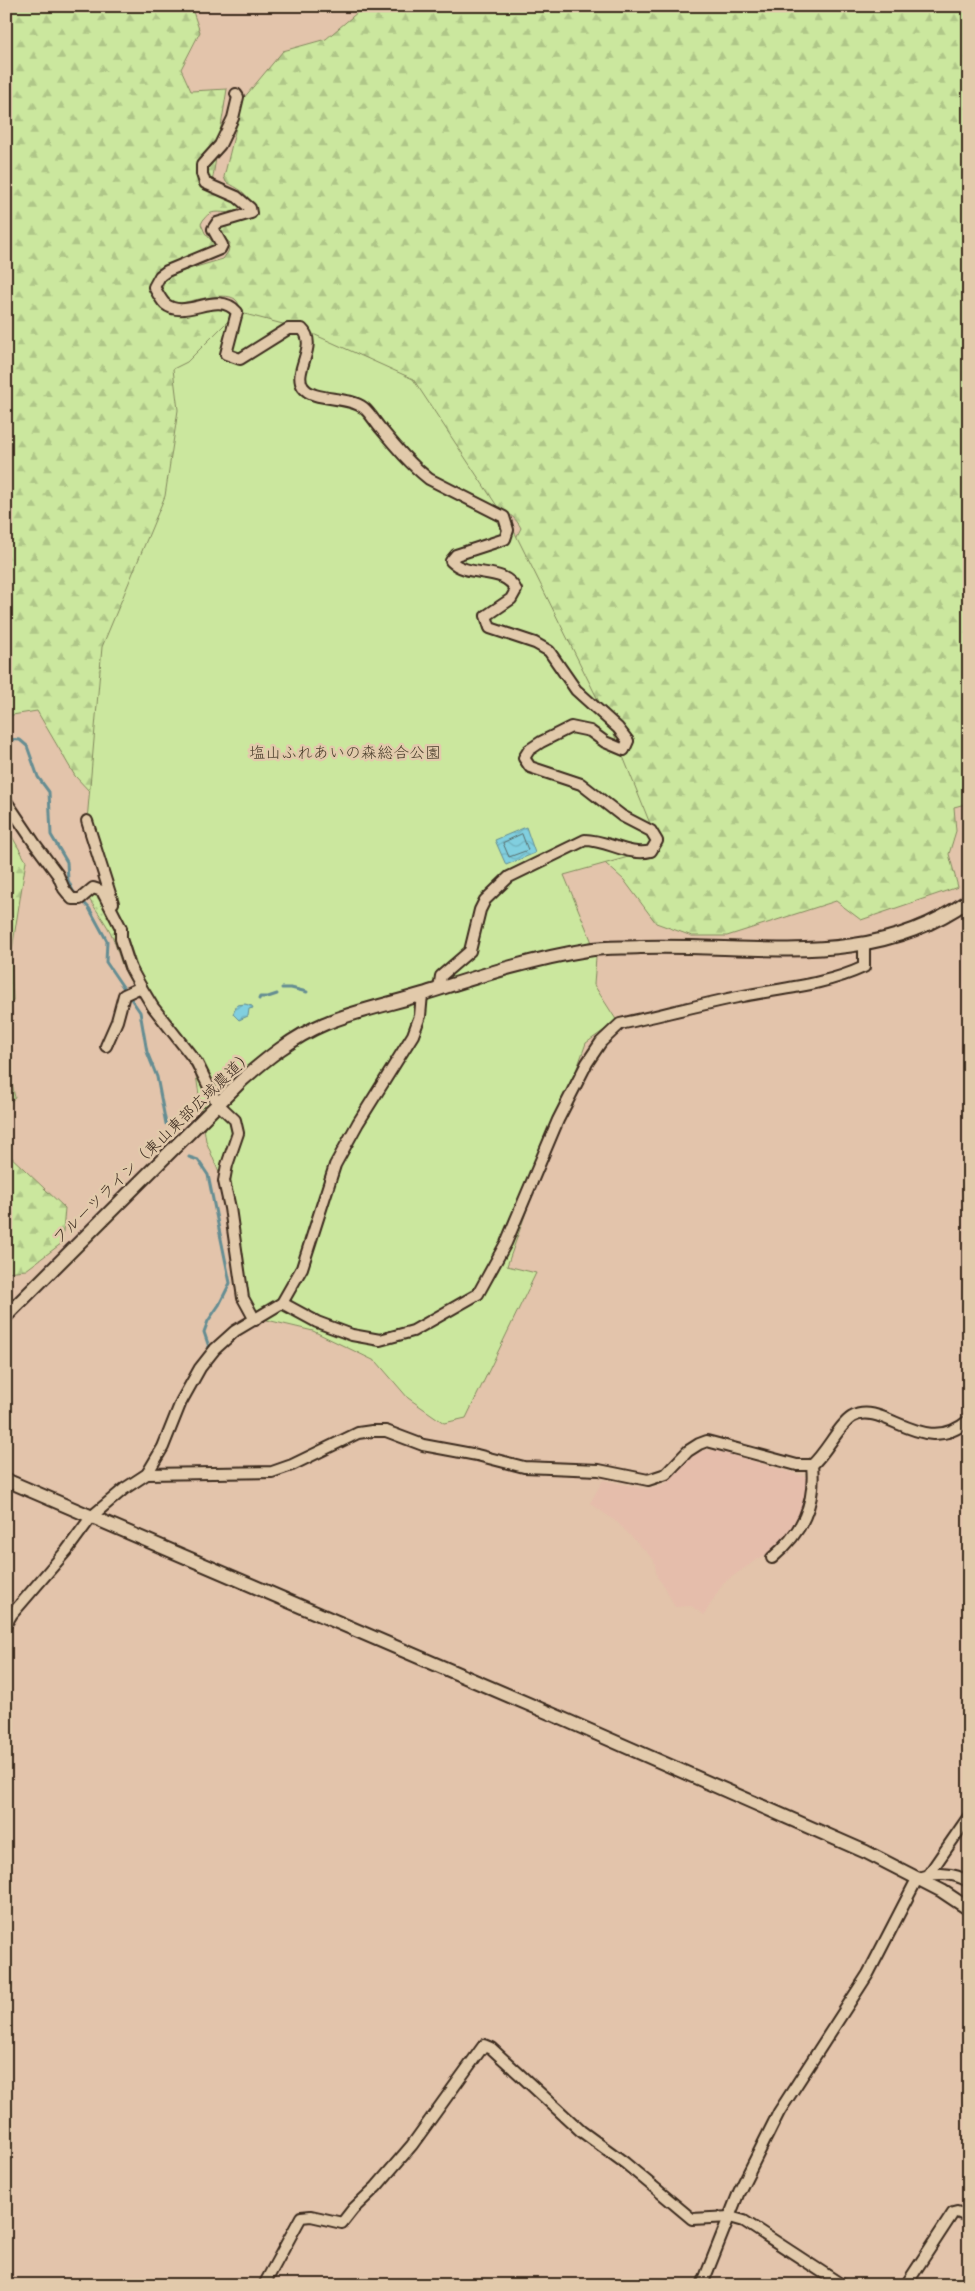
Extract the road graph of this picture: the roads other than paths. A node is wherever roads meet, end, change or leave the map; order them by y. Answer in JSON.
{"nodes":[{"id":1,"x":236,"y":94,"type":"dead end"},
{"id":2,"x":6,"y":801,"type":"edge"},
{"id":3,"x":87,"y":822,"type":"dead end"},
{"id":4,"x":969,"y":900,"type":"edge"},
{"id":5,"x":121,"y":928,"type":"junction"},
{"id":6,"x":864,"y":944,"type":"junction"},
{"id":7,"x":138,"y":988,"type":"junction"},
{"id":8,"x":440,"y":989,"type":"junction"},
{"id":9,"x":422,"y":994,"type":"junction"},
{"id":10,"x":106,"y":1046,"type":"dead end"},
{"id":11,"x":217,"y":1103,"type":"junction"},
{"id":12,"x":282,"y":1303,"type":"junction"},
{"id":13,"x":6,"y":1316,"type":"edge"},
{"id":14,"x":255,"y":1320,"type":"junction"},
{"id":15,"x":969,"y":1420,"type":"edge"},
{"id":16,"x":812,"y":1465,"type":"junction"},
{"id":17,"x":146,"y":1474,"type":"junction"},
{"id":18,"x":6,"y":1480,"type":"edge"},
{"id":19,"x":92,"y":1516,"type":"junction"},
{"id":20,"x":772,"y":1558,"type":"dead end"},
{"id":21,"x":6,"y":1624,"type":"edge"},
{"id":22,"x":969,"y":1816,"type":"edge"},
{"id":23,"x":923,"y":1877,"type":"junction"},
{"id":24,"x":969,"y":1882,"type":"edge"},
{"id":25,"x":969,"y":1909,"type":"edge"},
{"id":26,"x":730,"y":2216,"type":"junction"},
{"id":27,"x":969,"y":2217,"type":"edge"},
{"id":28,"x":264,"y":2285,"type":"edge"},
{"id":29,"x":702,"y":2285,"type":"edge"},
{"id":30,"x":842,"y":2285,"type":"edge"},
{"id":31,"x":906,"y":2285,"type":"edge"}],
"edges":[{"from":1,"to":8,"type":"street"},
{"from":2,"to":5,"type":"street"},
{"from":3,"to":5,"type":"street"},
{"from":4,"to":6,"type":"street","name":"フルーツライン（東山東部広域農道）"},
{"from":5,"to":7,"type":"street"},
{"from":6,"to":8,"type":"street","name":"フルーツライン（東山東部広域農道）"},
{"from":6,"to":12,"type":"street"},
{"from":7,"to":10,"type":"street"},
{"from":7,"to":11,"type":"street"},
{"from":8,"to":9,"type":"street","name":"フルーツライン（東山東部広域農道）"},
{"from":9,"to":11,"type":"street","name":"フルーツライン（東山東部広域農道）"},
{"from":9,"to":12,"type":"street"},
{"from":11,"to":13,"type":"street","name":"フルーツライン（東山東部広域農道）"},
{"from":11,"to":14,"type":"street"},
{"from":12,"to":14,"type":"street"},
{"from":14,"to":17,"type":"street"},
{"from":15,"to":16,"type":"street"},
{"from":16,"to":17,"type":"street"},
{"from":16,"to":20,"type":"street"},
{"from":17,"to":19,"type":"street"},
{"from":18,"to":19,"type":"street"},
{"from":19,"to":21,"type":"street"},
{"from":19,"to":23,"type":"street"},
{"from":22,"to":23,"type":"street"},
{"from":23,"to":24,"type":"street"},
{"from":23,"to":25,"type":"street"},
{"from":23,"to":26,"type":"street"},
{"from":26,"to":28,"type":"street"},
{"from":26,"to":29,"type":"street"},
{"from":26,"to":30,"type":"street"},
{"from":27,"to":31,"type":"street"}]}
